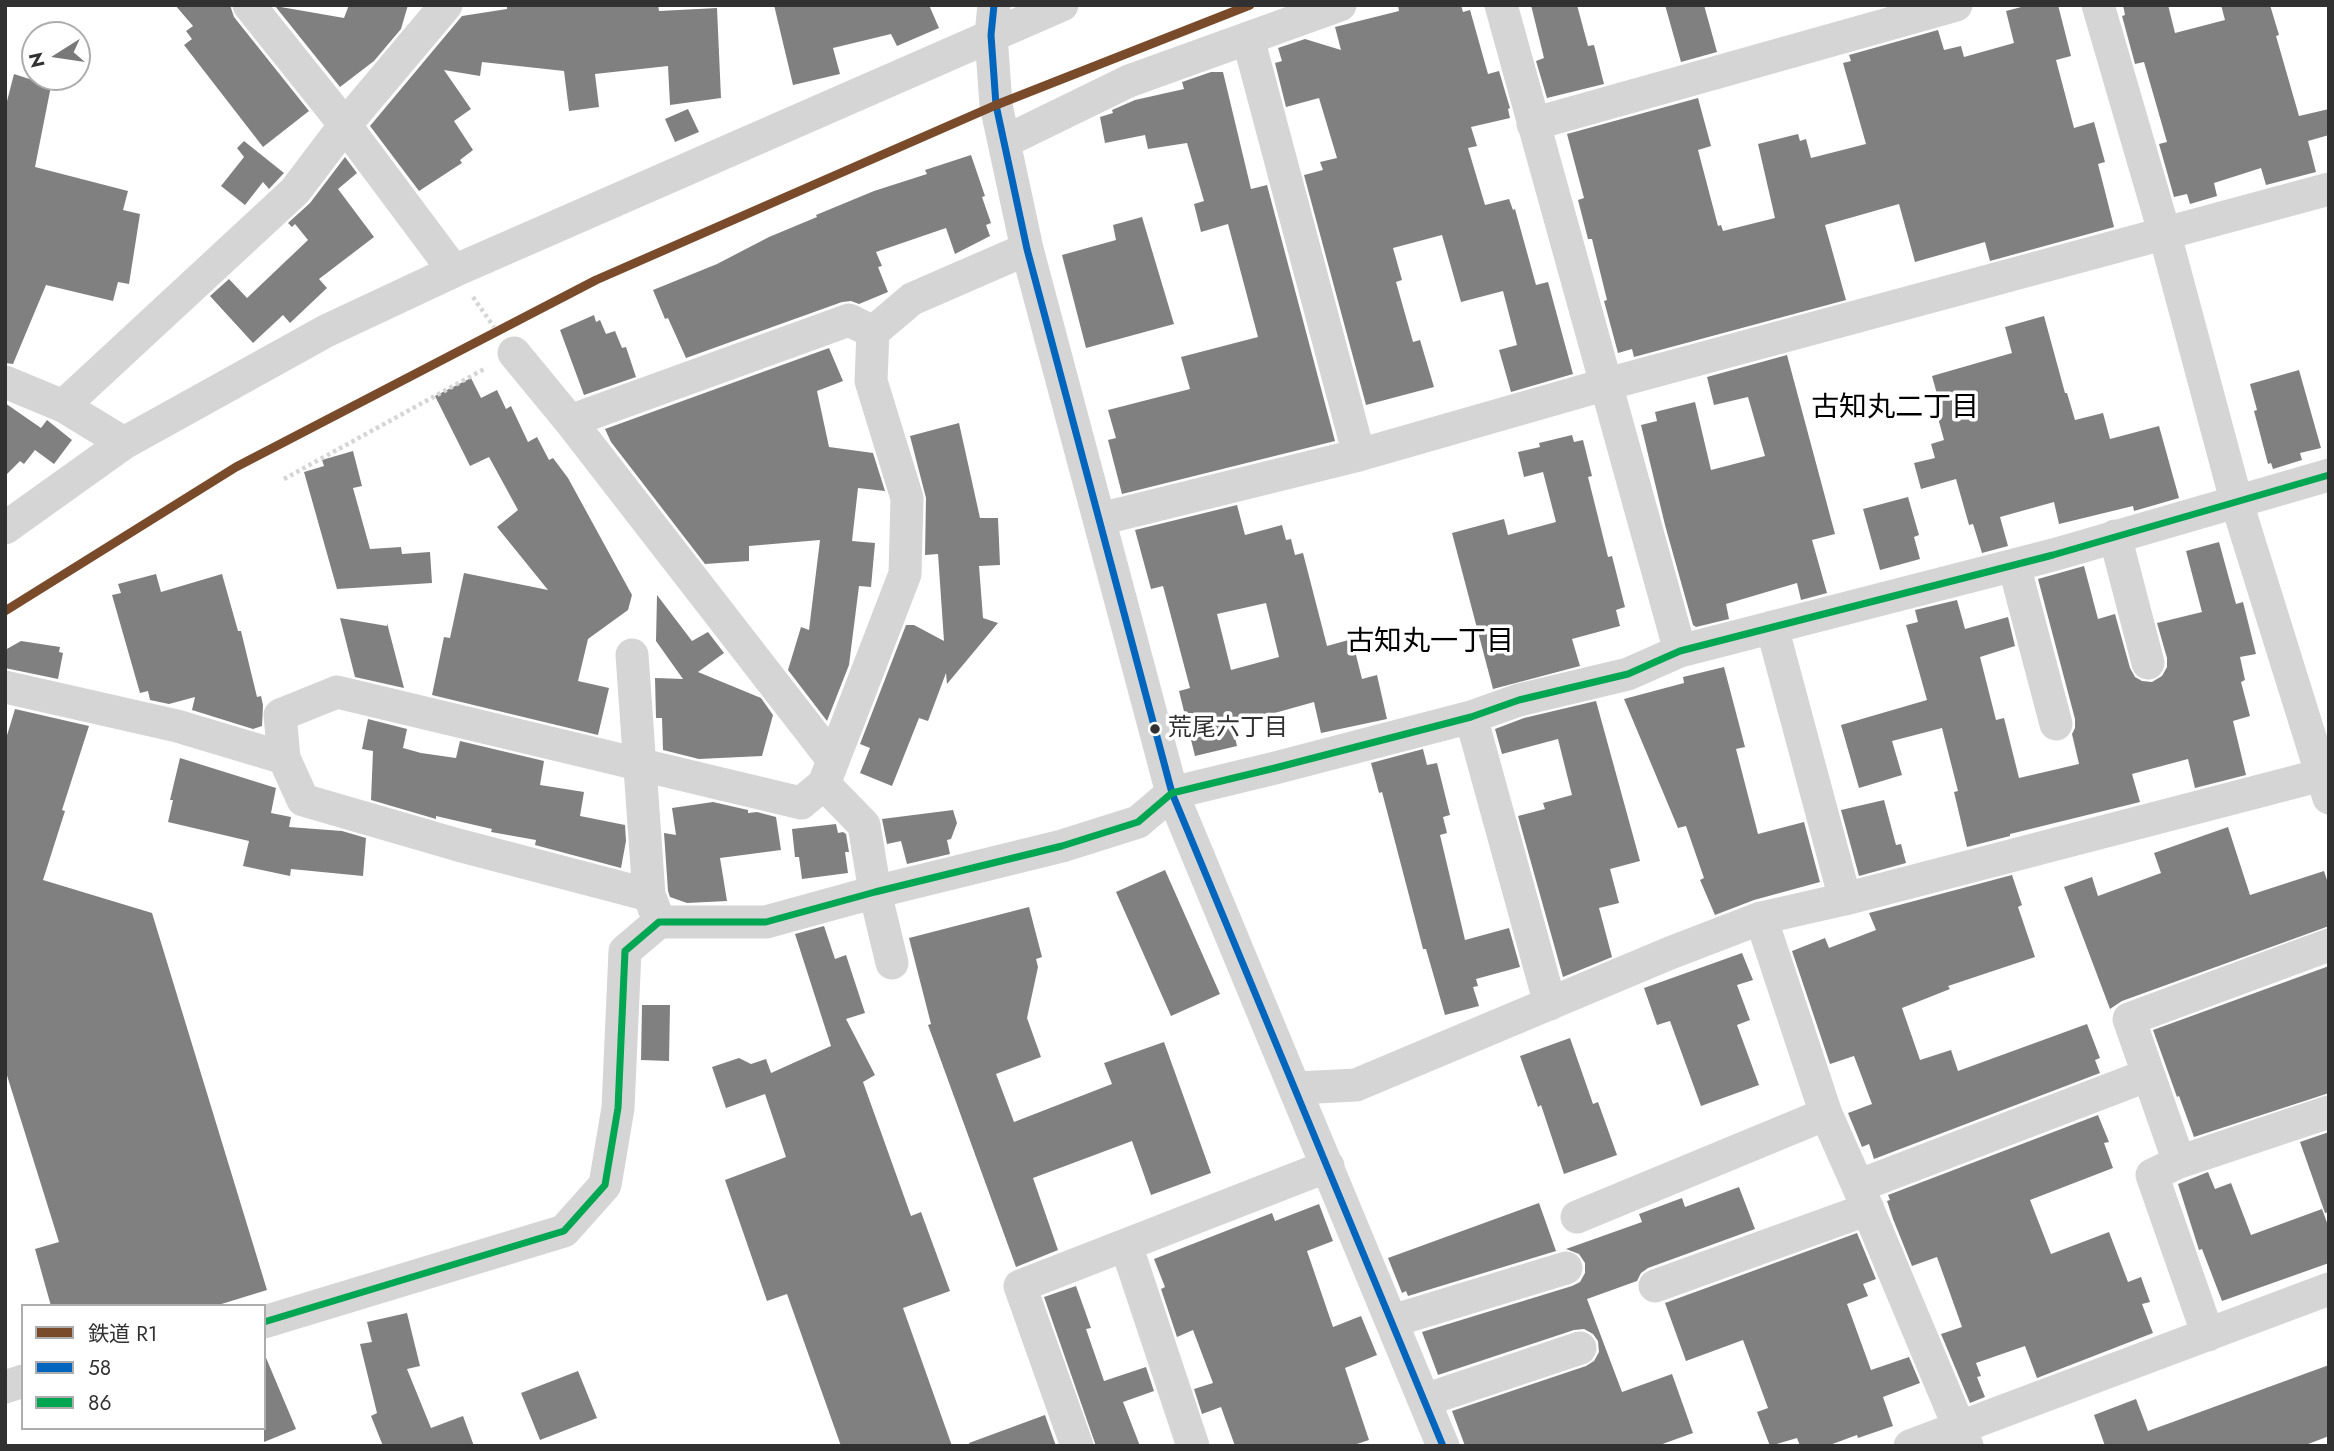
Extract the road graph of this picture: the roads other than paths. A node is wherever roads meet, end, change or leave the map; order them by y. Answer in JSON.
{"nodes":[{"id":1,"x":249,"y":5,"type":"edge"},
{"id":2,"x":446,"y":5,"type":"edge"},
{"id":3,"x":1062,"y":5,"type":"edge"},
{"id":4,"x":1340,"y":5,"type":"edge"},
{"id":5,"x":1501,"y":5,"type":"edge"},
{"id":6,"x":1956,"y":5,"type":"edge"},
{"id":7,"x":2098,"y":5,"type":"edge"},
{"id":8,"x":992,"y":20,"type":"edge"},
{"id":9,"x":1248,"y":38,"type":"junction"},
{"id":10,"x":1534,"y":124,"type":"junction"},
{"id":11,"x":345,"y":125,"type":"junction"},
{"id":12,"x":1004,"y":142,"type":"junction"},
{"id":13,"x":2329,"y":189,"type":"edge"},
{"id":14,"x":2165,"y":235,"type":"junction"},
{"id":15,"x":1027,"y":249,"type":"junction"},
{"id":16,"x":454,"y":271,"type":"junction"},
{"id":17,"x":873,"y":332,"type":"junction"},
{"id":18,"x":514,"y":353,"type":"road end"},
{"id":19,"x":5,"y":382,"type":"edge"},
{"id":20,"x":1607,"y":384,"type":"junction"},
{"id":21,"x":63,"y":406,"type":"junction"},
{"id":22,"x":570,"y":421,"type":"junction"},
{"id":23,"x":124,"y":443,"type":"junction"},
{"id":24,"x":1359,"y":455,"type":"junction"},
{"id":25,"x":2329,"y":475,"type":"edge"},
{"id":26,"x":2236,"y":500,"type":"junction"},
{"id":27,"x":1100,"y":519,"type":"junction"},
{"id":28,"x":5,"y":528,"type":"edge"},
{"id":29,"x":2115,"y":536,"type":"junction"},
{"id":30,"x":2014,"y":565,"type":"junction"},
{"id":31,"x":1772,"y":627,"type":"junction"},
{"id":32,"x":1681,"y":651,"type":"junction"},
{"id":33,"x":632,"y":655,"type":"dead end"},
{"id":34,"x":2148,"y":663,"type":"dead end"},
{"id":35,"x":5,"y":687,"type":"edge"},
{"id":36,"x":1471,"y":717,"type":"junction"},
{"id":37,"x":2056,"y":724,"type":"dead end"},
{"id":38,"x":284,"y":758,"type":"junction"},
{"id":39,"x":640,"y":765,"type":"junction"},
{"id":40,"x":829,"y":772,"type":"junction"},
{"id":41,"x":2326,"y":782,"type":"edge"},
{"id":42,"x":1172,"y":793,"type":"junction"},
{"id":43,"x":875,"y":892,"type":"junction"},
{"id":44,"x":1845,"y":899,"type":"junction"},
{"id":45,"x":654,"y":909,"type":"junction"},
{"id":46,"x":1760,"y":918,"type":"junction"},
{"id":47,"x":2329,"y":945,"type":"edge"},
{"id":48,"x":892,"y":963,"type":"dead end"},
{"id":49,"x":1550,"y":1004,"type":"junction"},
{"id":50,"x":2148,"y":1075,"type":"junction"},
{"id":51,"x":1297,"y":1088,"type":"junction"},
{"id":52,"x":2329,"y":1112,"type":"edge"},
{"id":53,"x":1826,"y":1114,"type":"junction"},
{"id":54,"x":2179,"y":1162,"type":"junction"},
{"id":55,"x":1328,"y":1166,"type":"junction"},
{"id":56,"x":1863,"y":1197,"type":"junction"},
{"id":57,"x":1577,"y":1217,"type":"dead end"},
{"id":58,"x":1126,"y":1245,"type":"junction"},
{"id":59,"x":1566,"y":1268,"type":"dead end"},
{"id":60,"x":1655,"y":1286,"type":"dead end"},
{"id":61,"x":2329,"y":1289,"type":"edge"},
{"id":62,"x":266,"y":1321,"type":"edge"},
{"id":63,"x":1392,"y":1321,"type":"junction"},
{"id":64,"x":2208,"y":1335,"type":"junction"},
{"id":65,"x":1580,"y":1348,"type":"dead end"},
{"id":66,"x":1424,"y":1400,"type":"junction"},
{"id":67,"x":1964,"y":1437,"type":"edge"},
{"id":68,"x":1077,"y":1446,"type":"edge"},
{"id":69,"x":1193,"y":1446,"type":"edge"},
{"id":70,"x":1443,"y":1446,"type":"edge"},
{"id":71,"x":1910,"y":1446,"type":"edge"}],
"edges":[{"from":1,"to":11,"type":"street"},
{"from":2,"to":11,"type":"street"},
{"from":3,"to":8,"type":"street"},
{"from":4,"to":9,"type":"street"},
{"from":5,"to":10,"type":"street"},
{"from":6,"to":10,"type":"street"},
{"from":7,"to":14,"type":"street"},
{"from":8,"to":12,"type":"street"},
{"from":8,"to":16,"type":"street"},
{"from":9,"to":12,"type":"street"},
{"from":9,"to":24,"type":"street"},
{"from":10,"to":20,"type":"street"},
{"from":11,"to":16,"type":"street"},
{"from":11,"to":21,"type":"street"},
{"from":12,"to":15,"type":"street"},
{"from":13,"to":14,"type":"street"},
{"from":14,"to":20,"type":"street"},
{"from":14,"to":26,"type":"street"},
{"from":15,"to":17,"type":"street"},
{"from":15,"to":27,"type":"street"},
{"from":16,"to":23,"type":"street"},
{"from":17,"to":22,"type":"street"},
{"from":17,"to":40,"type":"street"},
{"from":18,"to":22,"type":"street"},
{"from":19,"to":21,"type":"street"},
{"from":20,"to":24,"type":"street"},
{"from":20,"to":32,"type":"street"},
{"from":21,"to":23,"type":"street"},
{"from":22,"to":40,"type":"street"},
{"from":23,"to":28,"type":"street"},
{"from":24,"to":27,"type":"street"},
{"from":25,"to":26,"type":"street"},
{"from":26,"to":29,"type":"street"},
{"from":26,"to":41,"type":"street"},
{"from":27,"to":42,"type":"street"},
{"from":29,"to":30,"type":"street"},
{"from":29,"to":34,"type":"street"},
{"from":30,"to":31,"type":"street"},
{"from":30,"to":37,"type":"street"},
{"from":31,"to":32,"type":"street"},
{"from":31,"to":44,"type":"street"},
{"from":32,"to":36,"type":"street"},
{"from":33,"to":39,"type":"street"},
{"from":35,"to":38,"type":"street"},
{"from":36,"to":42,"type":"street"},
{"from":36,"to":49,"type":"street"},
{"from":38,"to":39,"type":"street"},
{"from":38,"to":45,"type":"street"},
{"from":39,"to":40,"type":"street"},
{"from":39,"to":45,"type":"street"},
{"from":40,"to":43,"type":"street"},
{"from":41,"to":44,"type":"street"},
{"from":42,"to":43,"type":"street"},
{"from":42,"to":51,"type":"street"},
{"from":43,"to":45,"type":"street"},
{"from":43,"to":48,"type":"street"},
{"from":44,"to":46,"type":"street"},
{"from":45,"to":62,"type":"street"},
{"from":46,"to":49,"type":"street"},
{"from":46,"to":53,"type":"street"},
{"from":47,"to":50,"type":"street"},
{"from":49,"to":51,"type":"street"},
{"from":50,"to":54,"type":"street"},
{"from":50,"to":56,"type":"street"},
{"from":51,"to":55,"type":"street"},
{"from":52,"to":54,"type":"street"},
{"from":53,"to":56,"type":"street"},
{"from":53,"to":57,"type":"street"},
{"from":54,"to":64,"type":"street"},
{"from":55,"to":58,"type":"street"},
{"from":55,"to":63,"type":"street"},
{"from":56,"to":60,"type":"street"},
{"from":56,"to":67,"type":"street"},
{"from":58,"to":68,"type":"street"},
{"from":58,"to":69,"type":"street"},
{"from":59,"to":63,"type":"street"},
{"from":61,"to":64,"type":"street"},
{"from":63,"to":66,"type":"street"},
{"from":64,"to":67,"type":"street"},
{"from":65,"to":66,"type":"street"},
{"from":66,"to":70,"type":"street"},
{"from":67,"to":71,"type":"street"}]}
